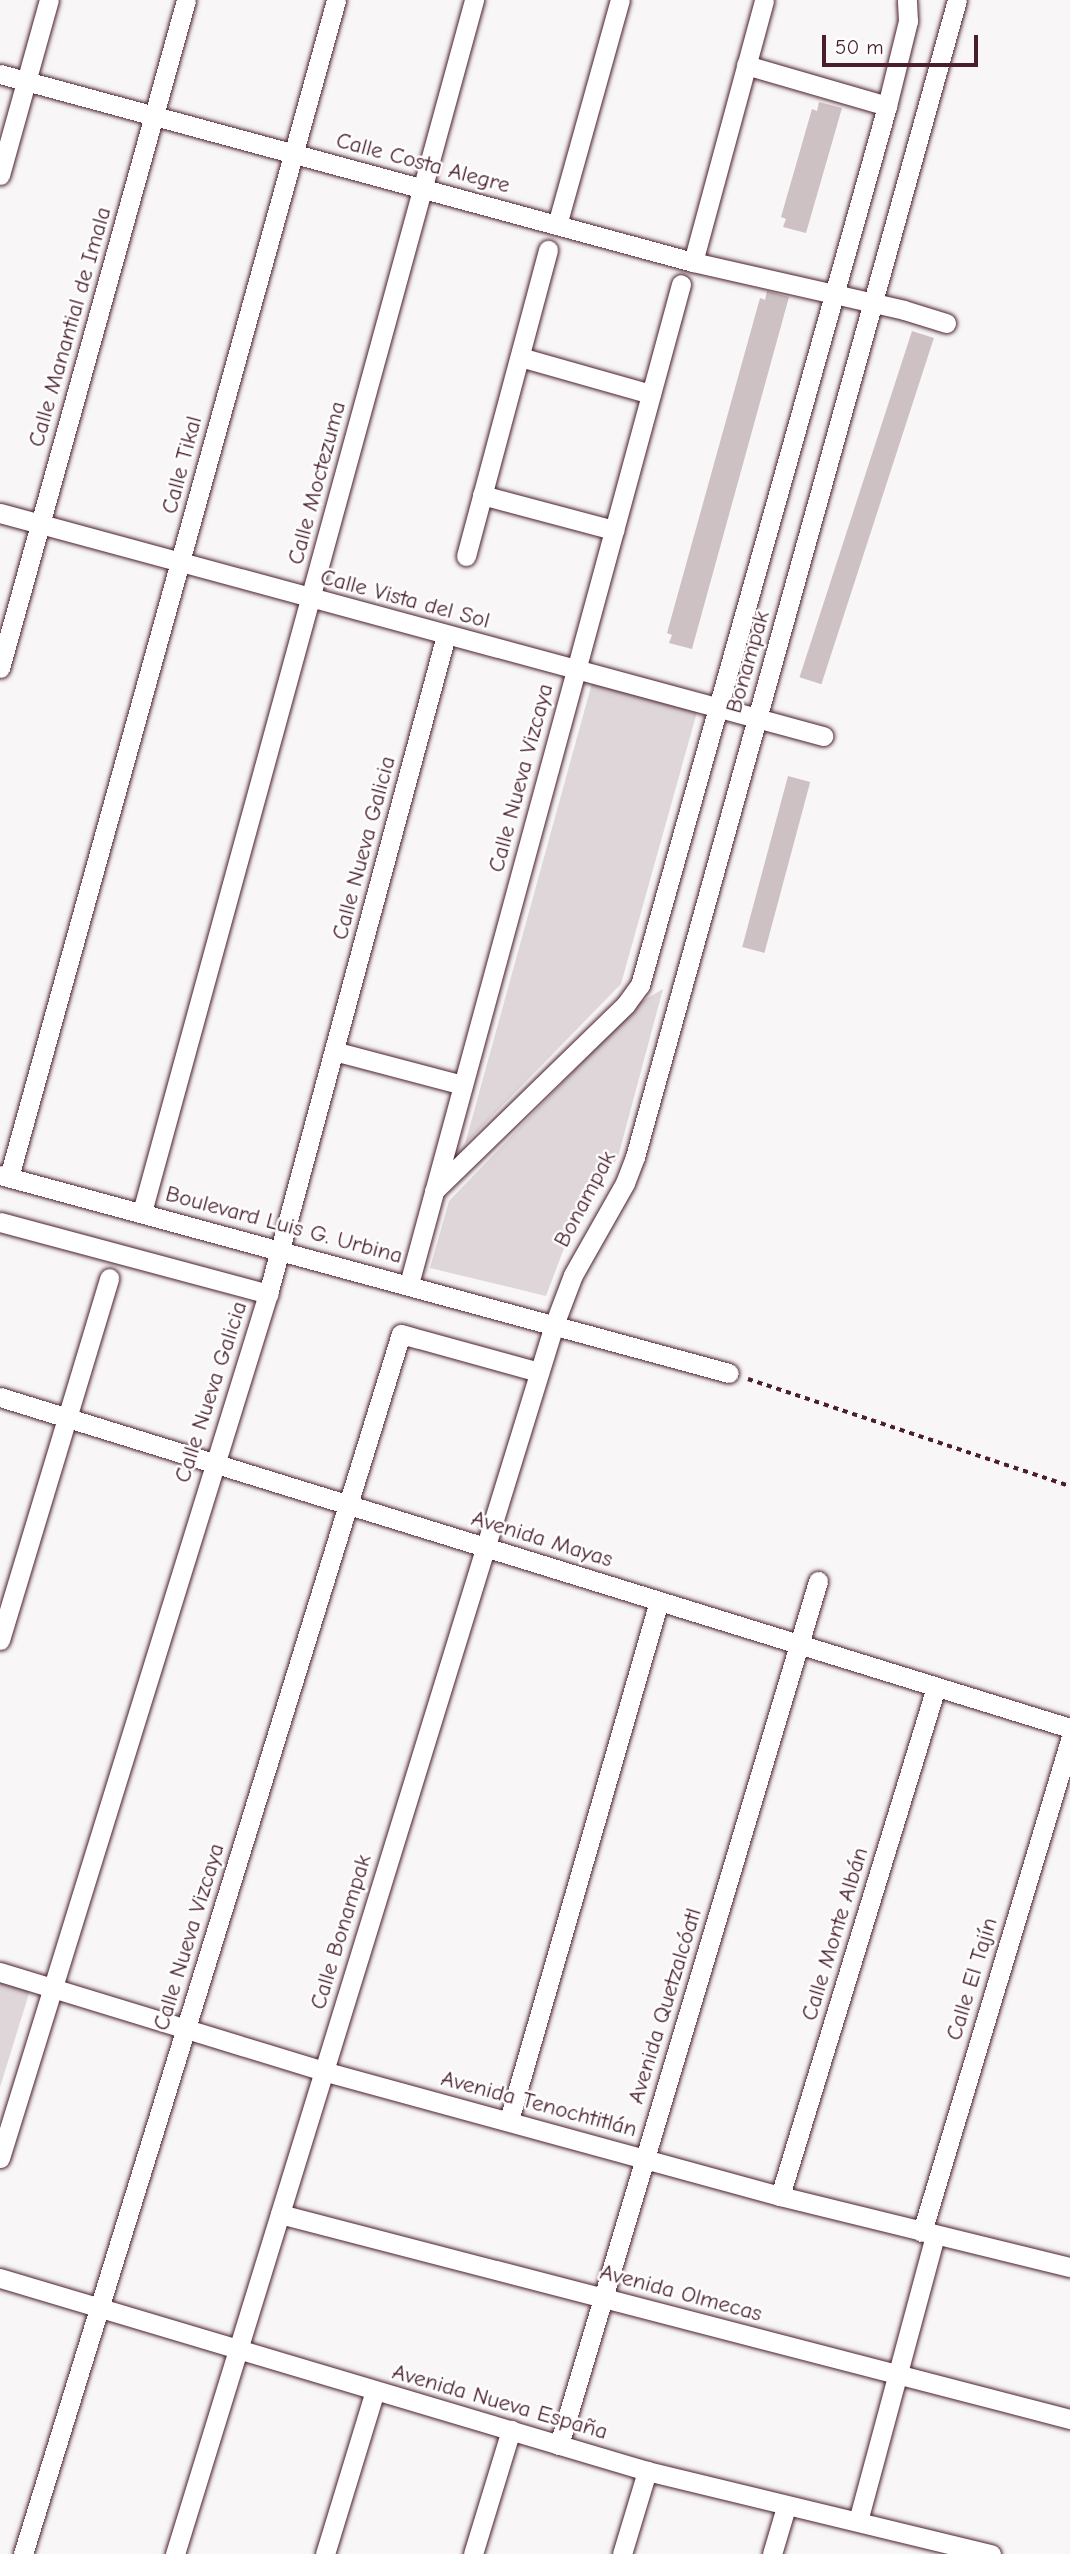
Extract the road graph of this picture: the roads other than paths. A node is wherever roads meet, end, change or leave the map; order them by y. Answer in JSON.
{"nodes":[{"id":1,"x":49,"y":0,"type":"edge"},
{"id":2,"x":186,"y":0,"type":"edge"},
{"id":3,"x":336,"y":0,"type":"edge"},
{"id":4,"x":474,"y":0,"type":"edge"},
{"id":5,"x":620,"y":0,"type":"edge"},
{"id":6,"x":764,"y":0,"type":"edge"},
{"id":7,"x":907,"y":0,"type":"edge"},
{"id":8,"x":957,"y":0,"type":"edge"},
{"id":9,"x":746,"y":65,"type":"junction"},
{"id":10,"x":0,"y":74,"type":"edge"},
{"id":11,"x":26,"y":81,"type":"junction"},
{"id":12,"x":887,"y":106,"type":"junction"},
{"id":13,"x":154,"y":116,"type":"junction"},
{"id":14,"x":293,"y":153,"type":"junction"},
{"id":15,"x":0,"y":176,"type":"edge"},
{"id":16,"x":423,"y":188,"type":"junction"},
{"id":17,"x":556,"y":225,"type":"junction"},
{"id":18,"x":548,"y":250,"type":"dead end"},
{"id":19,"x":693,"y":262,"type":"junction"},
{"id":20,"x":681,"y":284,"type":"dead end"},
{"id":21,"x":835,"y":295,"type":"junction"},
{"id":22,"x":873,"y":303,"type":"junction"},
{"id":23,"x":946,"y":323,"type":"dead end"},
{"id":24,"x":520,"y":357,"type":"junction"},
{"id":25,"x":651,"y":394,"type":"junction"},
{"id":26,"x":482,"y":495,"type":"junction"},
{"id":27,"x":0,"y":513,"type":"edge"},
{"id":28,"x":40,"y":524,"type":"junction"},
{"id":29,"x":614,"y":530,"type":"junction"},
{"id":30,"x":466,"y":556,"type":"dead end"},
{"id":31,"x":180,"y":562,"type":"junction"},
{"id":32,"x":311,"y":598,"type":"junction"},
{"id":33,"x":446,"y":635,"type":"junction"},
{"id":34,"x":0,"y":668,"type":"edge"},
{"id":35,"x":576,"y":671,"type":"junction"},
{"id":36,"x":718,"y":710,"type":"junction"},
{"id":37,"x":757,"y":721,"type":"junction"},
{"id":38,"x":823,"y":737,"type":"dead end"},
{"id":39,"x":334,"y":1051,"type":"junction"},
{"id":40,"x":463,"y":1086,"type":"junction"},
{"id":41,"x":5,"y":1176,"type":"edge"},
{"id":42,"x":434,"y":1191,"type":"junction"},
{"id":43,"x":142,"y":1212,"type":"junction"},
{"id":44,"x":0,"y":1222,"type":"edge"},
{"id":45,"x":281,"y":1249,"type":"junction"},
{"id":46,"x":109,"y":1278,"type":"dead end"},
{"id":47,"x":409,"y":1284,"type":"junction"},
{"id":48,"x":268,"y":1294,"type":"junction"},
{"id":49,"x":554,"y":1325,"type":"junction"},
{"id":50,"x":539,"y":1372,"type":"junction"},
{"id":51,"x":729,"y":1373,"type":"road end"},
{"id":52,"x":0,"y":1397,"type":"edge"},
{"id":53,"x":67,"y":1418,"type":"junction"},
{"id":54,"x":214,"y":1463,"type":"junction"},
{"id":55,"x":349,"y":1505,"type":"junction"},
{"id":56,"x":485,"y":1547,"type":"junction"},
{"id":57,"x":818,"y":1581,"type":"dead end"},
{"id":58,"x":659,"y":1601,"type":"junction"},
{"id":59,"x":0,"y":1640,"type":"edge"},
{"id":60,"x":799,"y":1644,"type":"junction"},
{"id":61,"x":936,"y":1686,"type":"junction"},
{"id":62,"x":1070,"y":1728,"type":"edge"},
{"id":63,"x":1070,"y":1741,"type":"edge"},
{"id":64,"x":0,"y":1972,"type":"edge"},
{"id":65,"x":52,"y":1988,"type":"junction"},
{"id":66,"x":186,"y":2030,"type":"junction"},
{"id":67,"x":323,"y":2071,"type":"junction"},
{"id":68,"x":509,"y":2120,"type":"junction"},
{"id":69,"x":0,"y":2158,"type":"edge"},
{"id":70,"x":645,"y":2158,"type":"junction"},
{"id":71,"x":780,"y":2196,"type":"junction"},
{"id":72,"x":280,"y":2214,"type":"junction"},
{"id":73,"x":928,"y":2233,"type":"junction"},
{"id":74,"x":1070,"y":2267,"type":"edge"},
{"id":75,"x":0,"y":2278,"type":"edge"},
{"id":76,"x":603,"y":2298,"type":"junction"},
{"id":77,"x":99,"y":2307,"type":"junction"},
{"id":78,"x":238,"y":2349,"type":"junction"},
{"id":79,"x":898,"y":2374,"type":"junction"},
{"id":80,"x":375,"y":2390,"type":"junction"},
{"id":81,"x":1070,"y":2419,"type":"edge"},
{"id":82,"x":511,"y":2430,"type":"junction"},
{"id":83,"x":559,"y":2445,"type":"junction"},
{"id":84,"x":647,"y":2471,"type":"junction"},
{"id":85,"x":786,"y":2507,"type":"junction"},
{"id":86,"x":858,"y":2521,"type":"junction"},
{"id":87,"x":23,"y":2554,"type":"edge"},
{"id":88,"x":175,"y":2554,"type":"edge"},
{"id":89,"x":326,"y":2554,"type":"edge"},
{"id":90,"x":473,"y":2554,"type":"edge"},
{"id":91,"x":622,"y":2554,"type":"edge"},
{"id":92,"x":772,"y":2554,"type":"edge"},
{"id":93,"x":991,"y":2554,"type":"edge"}],
"edges":[{"from":1,"to":11,"type":"street"},
{"from":2,"to":13,"type":"street","name":"Calle Manantial de Imala"},
{"from":3,"to":14,"type":"street","name":"Calle Tikal"},
{"from":4,"to":16,"type":"street","name":"Calle Moctezuma"},
{"from":5,"to":17,"type":"street"},
{"from":6,"to":9,"type":"street"},
{"from":7,"to":12,"type":"street","name":"Bonampak"},
{"from":8,"to":22,"type":"street","name":"Bonampak"},
{"from":9,"to":12,"type":"street"},
{"from":9,"to":19,"type":"street"},
{"from":10,"to":11,"type":"street","name":"Calle Costa Alegre"},
{"from":11,"to":13,"type":"street","name":"Calle Costa Alegre"},
{"from":11,"to":15,"type":"street"},
{"from":12,"to":21,"type":"street","name":"Bonampak"},
{"from":13,"to":14,"type":"street","name":"Calle Costa Alegre"},
{"from":13,"to":28,"type":"street","name":"Calle Manantial de Imala"},
{"from":14,"to":16,"type":"street","name":"Calle Costa Alegre"},
{"from":14,"to":31,"type":"street","name":"Calle Tikal"},
{"from":16,"to":17,"type":"street","name":"Calle Costa Alegre"},
{"from":16,"to":32,"type":"street","name":"Calle Moctezuma"},
{"from":17,"to":19,"type":"street","name":"Calle Costa Alegre"},
{"from":18,"to":24,"type":"street"},
{"from":19,"to":21,"type":"street","name":"Calle Costa Alegre"},
{"from":20,"to":25,"type":"street","name":"Calle Nueva Vizcaya"},
{"from":21,"to":22,"type":"street","name":"Calle Costa Alegre"},
{"from":21,"to":36,"type":"street","name":"Bonampak"},
{"from":22,"to":23,"type":"street","name":"Calle Costa Alegre"},
{"from":22,"to":37,"type":"street","name":"Bonampak"},
{"from":24,"to":25,"type":"street"},
{"from":24,"to":26,"type":"street"},
{"from":25,"to":29,"type":"street","name":"Calle Nueva Vizcaya"},
{"from":26,"to":29,"type":"street"},
{"from":26,"to":30,"type":"street"},
{"from":27,"to":28,"type":"street","name":"Calle Vista del Sol"},
{"from":28,"to":31,"type":"street","name":"Calle Vista del Sol"},
{"from":28,"to":34,"type":"street","name":"Calle Manantial de Imala"},
{"from":29,"to":35,"type":"street","name":"Calle Nueva Vizcaya"},
{"from":31,"to":32,"type":"street","name":"Calle Vista del Sol"},
{"from":31,"to":41,"type":"street","name":"Calle Tikal"},
{"from":32,"to":33,"type":"street","name":"Calle Vista del Sol"},
{"from":32,"to":43,"type":"street","name":"Calle Moctezuma"},
{"from":33,"to":35,"type":"street","name":"Calle Vista del Sol"},
{"from":33,"to":39,"type":"street","name":"Calle Nueva Galicia"},
{"from":35,"to":36,"type":"street","name":"Calle Vista del Sol"},
{"from":35,"to":40,"type":"street","name":"Calle Nueva Vizcaya"},
{"from":36,"to":37,"type":"street","name":"Calle Vista del Sol"},
{"from":36,"to":42,"type":"street","name":"Bonampak"},
{"from":37,"to":38,"type":"street","name":"Calle Vista del Sol"},
{"from":37,"to":49,"type":"street","name":"Bonampak"},
{"from":39,"to":40,"type":"street"},
{"from":39,"to":45,"type":"street","name":"Calle Nueva Galicia"},
{"from":40,"to":42,"type":"street","name":"Calle Nueva Vizcaya"},
{"from":41,"to":43,"type":"street","name":"Boulevard Luis G. Urbina"},
{"from":42,"to":47,"type":"street","name":"Calle Nueva Vizcaya"},
{"from":43,"to":45,"type":"street","name":"Boulevard Luis G. Urbina"},
{"from":44,"to":48,"type":"street"},
{"from":45,"to":47,"type":"street","name":"Boulevard Luis G. Urbina"},
{"from":45,"to":48,"type":"street","name":"Calle Nueva Galicia"},
{"from":46,"to":53,"type":"street"},
{"from":47,"to":49,"type":"street","name":"Boulevard Luis G. Urbina"},
{"from":48,"to":54,"type":"street","name":"Calle Nueva Galicia"},
{"from":49,"to":50,"type":"street","name":"Calle Bonampak"},
{"from":49,"to":51,"type":"street","name":"Boulevard Luis G. Urbina"},
{"from":50,"to":55,"type":"street","name":"Calle Nueva Vizcaya"},
{"from":50,"to":56,"type":"street","name":"Calle Bonampak"},
{"from":52,"to":53,"type":"street","name":"Avenida Mayas"},
{"from":53,"to":54,"type":"street","name":"Avenida Mayas"},
{"from":53,"to":59,"type":"street"},
{"from":54,"to":55,"type":"street","name":"Avenida Mayas"},
{"from":54,"to":65,"type":"street","name":"Calle Nueva Galicia"},
{"from":55,"to":56,"type":"street","name":"Avenida Mayas"},
{"from":55,"to":66,"type":"street","name":"Calle Nueva Vizcaya"},
{"from":56,"to":58,"type":"street","name":"Avenida Mayas"},
{"from":56,"to":67,"type":"street","name":"Calle Bonampak"},
{"from":57,"to":60,"type":"street","name":"Avenida Quetzalcóatl"},
{"from":58,"to":60,"type":"street","name":"Avenida Mayas"},
{"from":58,"to":68,"type":"street"},
{"from":60,"to":61,"type":"street","name":"Avenida Mayas"},
{"from":60,"to":70,"type":"street","name":"Avenida Quetzalcóatl"},
{"from":61,"to":62,"type":"street","name":"Avenida Mayas"},
{"from":61,"to":71,"type":"street","name":"Calle Monte Albán"},
{"from":63,"to":73,"type":"street","name":"Calle El Tajín"},
{"from":64,"to":65,"type":"street","name":"Avenida Tenochtitlán"},
{"from":65,"to":66,"type":"street","name":"Avenida Tenochtitlán"},
{"from":65,"to":69,"type":"street","name":"Calle Nueva Galicia"},
{"from":66,"to":67,"type":"street","name":"Avenida Tenochtitlán"},
{"from":66,"to":77,"type":"street","name":"Calle Nueva Vizcaya"},
{"from":67,"to":68,"type":"street","name":"Avenida Tenochtitlán"},
{"from":67,"to":72,"type":"street","name":"Calle Bonampak"},
{"from":68,"to":70,"type":"street","name":"Avenida Tenochtitlán"},
{"from":70,"to":71,"type":"street","name":"Avenida Tenochtitlán"},
{"from":70,"to":76,"type":"street","name":"Avenida Quetzalcóatl"},
{"from":71,"to":73,"type":"street","name":"Avenida Tenochtitlán"},
{"from":72,"to":76,"type":"street","name":"Avenida Olmecas"},
{"from":72,"to":78,"type":"street","name":"Calle Bonampak"},
{"from":73,"to":74,"type":"street","name":"Avenida Tenochtitlán"},
{"from":73,"to":79,"type":"street","name":"Calle El Tajín"},
{"from":75,"to":77,"type":"street","name":"Avenida Nueva España"},
{"from":76,"to":79,"type":"street","name":"Avenida Olmecas"},
{"from":76,"to":83,"type":"street","name":"Avenida Quetzalcóatl"},
{"from":77,"to":78,"type":"street","name":"Avenida Nueva España"},
{"from":77,"to":87,"type":"street","name":"Calle Nueva Vizcaya"},
{"from":78,"to":80,"type":"street","name":"Avenida Nueva España"},
{"from":78,"to":88,"type":"street","name":"Calle Bonampak"},
{"from":79,"to":81,"type":"street","name":"Avenida Olmecas"},
{"from":79,"to":86,"type":"street","name":"Calle El Tajín"},
{"from":80,"to":82,"type":"street","name":"Avenida Nueva España"},
{"from":80,"to":89,"type":"street"},
{"from":82,"to":83,"type":"street","name":"Avenida Nueva España"},
{"from":82,"to":90,"type":"street"},
{"from":83,"to":84,"type":"street","name":"Avenida Nueva España"},
{"from":84,"to":85,"type":"street","name":"Avenida Nueva España"},
{"from":84,"to":91,"type":"street"},
{"from":85,"to":86,"type":"street","name":"Avenida Nueva España"},
{"from":85,"to":92,"type":"street"},
{"from":86,"to":93,"type":"street","name":"Avenida Nueva España"}]}
